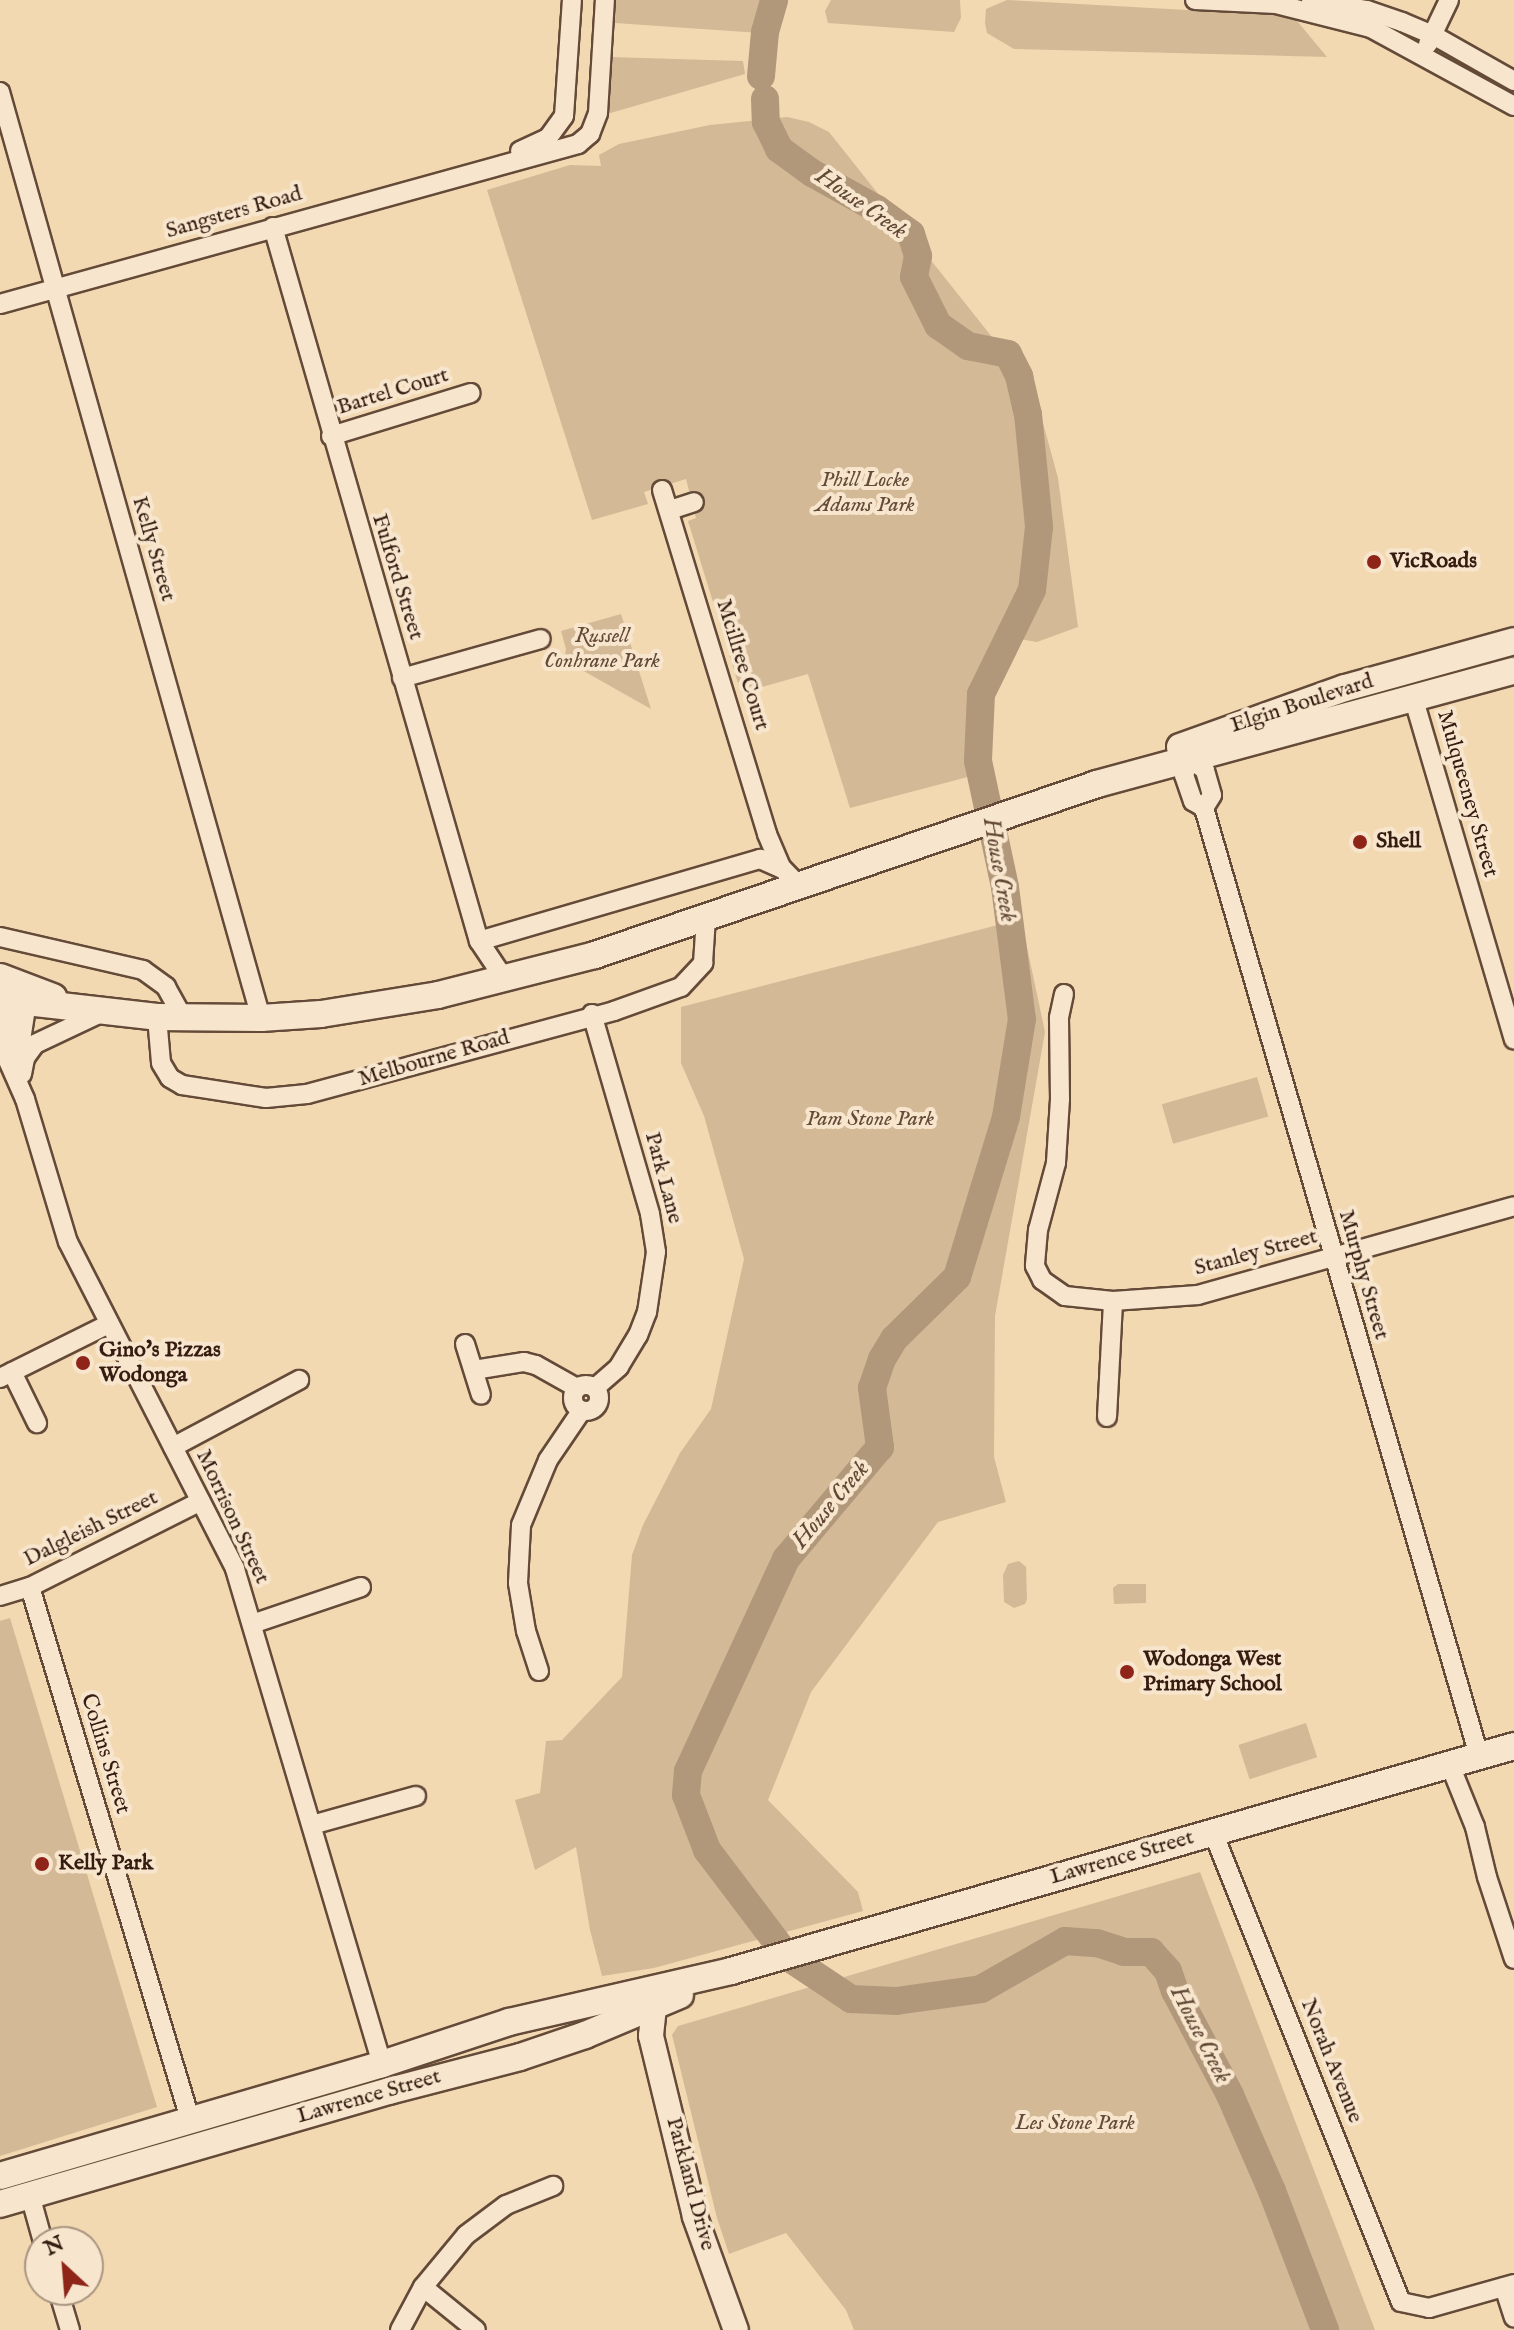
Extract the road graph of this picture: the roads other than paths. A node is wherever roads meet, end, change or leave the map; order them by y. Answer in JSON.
{"nodes":[{"id":1,"x":572,"y":0,"type":"edge"},
{"id":2,"x":605,"y":0,"type":"edge"},
{"id":3,"x":1195,"y":0,"type":"edge"},
{"id":4,"x":1449,"y":0,"type":"edge"},
{"id":5,"x":1276,"y":4,"type":"junction"},
{"id":6,"x":1433,"y":35,"type":"junction"},
{"id":7,"x":1423,"y":53,"type":"junction"},
{"id":8,"x":1514,"y":81,"type":"edge"},
{"id":9,"x":0,"y":92,"type":"edge"},
{"id":10,"x":1514,"y":106,"type":"edge"},
{"id":11,"x":481,"y":168,"type":"junction"},
{"id":12,"x":273,"y":227,"type":"junction"},
{"id":13,"x":54,"y":289,"type":"junction"},
{"id":14,"x":0,"y":304,"type":"edge"},
{"id":15,"x":471,"y":393,"type":"dead end"},
{"id":16,"x":331,"y":436,"type":"junction"},
{"id":17,"x":662,"y":490,"type":"dead end"},
{"id":18,"x":694,"y":502,"type":"dead end"},
{"id":19,"x":670,"y":510,"type":"junction"},
{"id":20,"x":541,"y":639,"type":"dead end"},
{"id":21,"x":1514,"y":641,"type":"edge"},
{"id":22,"x":1514,"y":671,"type":"edge"},
{"id":23,"x":402,"y":678,"type":"junction"},
{"id":24,"x":1345,"y":688,"type":"junction"},
{"id":25,"x":1414,"y":700,"type":"junction"},
{"id":26,"x":1362,"y":715,"type":"junction"},
{"id":27,"x":1240,"y":735,"type":"junction"},
{"id":28,"x":1187,"y":752,"type":"junction"},
{"id":29,"x":767,"y":834,"type":"junction"},
{"id":30,"x":748,"y":863,"type":"junction"},
{"id":31,"x":793,"y":881,"type":"junction"},
{"id":32,"x":706,"y":918,"type":"junction"},
{"id":33,"x":0,"y":937,"type":"edge"},
{"id":34,"x":479,"y":941,"type":"junction"},
{"id":35,"x":505,"y":980,"type":"junction"},
{"id":36,"x":478,"y":986,"type":"junction"},
{"id":37,"x":12,"y":993,"type":"edge"},
{"id":38,"x":1064,"y":994,"type":"dead end"},
{"id":39,"x":94,"y":1010,"type":"junction"},
{"id":40,"x":592,"y":1014,"type":"junction"},
{"id":41,"x":170,"y":1018,"type":"junction"},
{"id":42,"x":261,"y":1018,"type":"junction"},
{"id":43,"x":1514,"y":1040,"type":"edge"},
{"id":44,"x":22,"y":1074,"type":"junction"},
{"id":45,"x":25,"y":1099,"type":"junction"},
{"id":46,"x":1514,"y":1206,"type":"edge"},
{"id":47,"x":1333,"y":1257,"type":"junction"},
{"id":48,"x":1113,"y":1301,"type":"junction"},
{"id":49,"x":109,"y":1324,"type":"junction"},
{"id":50,"x":465,"y":1344,"type":"dead end"},
{"id":51,"x":474,"y":1370,"type":"junction"},
{"id":52,"x":6,"y":1375,"type":"edge"},
{"id":53,"x":299,"y":1380,"type":"dead end"},
{"id":54,"x":586,"y":1388,"type":"junction"},
{"id":55,"x":481,"y":1395,"type":"dead end"},
{"id":56,"x":1107,"y":1417,"type":"dead end"},
{"id":57,"x":37,"y":1423,"type":"dead end"},
{"id":58,"x":173,"y":1447,"type":"junction"},
{"id":59,"x":201,"y":1501,"type":"junction"},
{"id":60,"x":30,"y":1587,"type":"junction"},
{"id":61,"x":361,"y":1587,"type":"dead end"},
{"id":62,"x":0,"y":1596,"type":"edge"},
{"id":63,"x":252,"y":1624,"type":"junction"},
{"id":64,"x":539,"y":1671,"type":"dead end"},
{"id":65,"x":1514,"y":1746,"type":"edge"},
{"id":66,"x":1479,"y":1756,"type":"junction"},
{"id":67,"x":1450,"y":1765,"type":"junction"},
{"id":68,"x":416,"y":1796,"type":"dead end"},
{"id":69,"x":312,"y":1825,"type":"junction"},
{"id":70,"x":1213,"y":1832,"type":"junction"},
{"id":71,"x":1514,"y":1959,"type":"edge"},
{"id":72,"x":642,"y":2006,"type":"junction"},
{"id":73,"x":382,"y":2064,"type":"junction"},
{"id":74,"x":389,"y":2091,"type":"junction"},
{"id":75,"x":190,"y":2119,"type":"junction"},
{"id":76,"x":198,"y":2146,"type":"junction"},
{"id":77,"x":11,"y":2172,"type":"edge"},
{"id":78,"x":553,"y":2186,"type":"dead end"},
{"id":79,"x":30,"y":2195,"type":"junction"},
{"id":80,"x":0,"y":2204,"type":"edge"},
{"id":81,"x":39,"y":2226,"type":"edge"},
{"id":82,"x":1509,"y":2286,"type":"edge"},
{"id":83,"x":423,"y":2287,"type":"junction"},
{"id":84,"x":63,"y":2306,"type":"edge"},
{"id":85,"x":1514,"y":2317,"type":"edge"},
{"id":86,"x":70,"y":2330,"type":"edge"},
{"id":87,"x":400,"y":2330,"type":"edge"},
{"id":88,"x":476,"y":2330,"type":"edge"},
{"id":89,"x":736,"y":2330,"type":"edge"}],
"edges":[{"from":1,"to":11,"type":"street","name":"Sangsters Road"},
{"from":2,"to":11,"type":"street","name":"Sangsters Road"},
{"from":3,"to":5,"type":"street"},
{"from":4,"to":6,"type":"street"},
{"from":5,"to":6,"type":"street"},
{"from":5,"to":7,"type":"street"},
{"from":6,"to":7,"type":"street"},
{"from":6,"to":8,"type":"street"},
{"from":7,"to":10,"type":"street"},
{"from":9,"to":13,"type":"street","name":"Kelly Street"},
{"from":11,"to":12,"type":"street","name":"Sangsters Road"},
{"from":12,"to":13,"type":"street","name":"Sangsters Road"},
{"from":12,"to":16,"type":"street","name":"Fulford Street"},
{"from":13,"to":14,"type":"street","name":"Sangsters Road"},
{"from":13,"to":42,"type":"street","name":"Kelly Street"},
{"from":15,"to":16,"type":"street","name":"Bartel Court"},
{"from":16,"to":23,"type":"street","name":"Fulford Street"},
{"from":17,"to":19,"type":"street","name":"Mcillree Court"},
{"from":18,"to":19,"type":"street"},
{"from":19,"to":29,"type":"street","name":"Mcillree Court"},
{"from":20,"to":23,"type":"street"},
{"from":21,"to":24,"type":"main road","name":"Elgin Boulevard"},
{"from":22,"to":25,"type":"main road","name":"Elgin Boulevard"},
{"from":23,"to":34,"type":"street","name":"Fulford Street"},
{"from":24,"to":26,"type":"main road"},
{"from":24,"to":27,"type":"main road","name":"Elgin Boulevard"},
{"from":25,"to":26,"type":"main road","name":"Elgin Boulevard"},
{"from":25,"to":43,"type":"street","name":"Mulqueeney Street"},
{"from":26,"to":27,"type":"main road","name":"Elgin Boulevard"},
{"from":27,"to":28,"type":"main road","name":"Elgin Boulevard"},
{"from":28,"to":31,"type":"main road","name":"Elgin Boulevard"},
{"from":28,"to":47,"type":"street","name":"Murphy Street"},
{"from":29,"to":30,"type":"street"},
{"from":29,"to":31,"type":"street","name":"Mcillree Court"},
{"from":30,"to":31,"type":"street"},
{"from":30,"to":34,"type":"street"},
{"from":31,"to":32,"type":"main road"},
{"from":32,"to":35,"type":"main road"},
{"from":32,"to":40,"type":"street","name":"Melbourne Road"},
{"from":33,"to":41,"type":"street","name":"Melbourne Road"},
{"from":34,"to":35,"type":"street","name":"Fulford Street"},
{"from":34,"to":36,"type":"street","name":"Fulford Street"},
{"from":35,"to":36,"type":"main road"},
{"from":36,"to":42,"type":"main road"},
{"from":37,"to":39,"type":"main road"},
{"from":37,"to":44,"type":"street","name":"Morrison Street"},
{"from":37,"to":45,"type":"street","name":"Morrison Street"},
{"from":38,"to":48,"type":"street","name":"Stanley Street"},
{"from":39,"to":41,"type":"main road"},
{"from":39,"to":44,"type":"street"},
{"from":40,"to":41,"type":"street","name":"Melbourne Road"},
{"from":40,"to":54,"type":"street","name":"Park Lane"},
{"from":41,"to":42,"type":"main road"},
{"from":44,"to":45,"type":"street","name":"Morrison Street"},
{"from":45,"to":49,"type":"street","name":"Morrison Street"},
{"from":46,"to":47,"type":"street","name":"Stanley Street"},
{"from":47,"to":48,"type":"street","name":"Stanley Street"},
{"from":47,"to":66,"type":"street","name":"Murphy Street"},
{"from":48,"to":56,"type":"street"},
{"from":49,"to":52,"type":"street"},
{"from":49,"to":58,"type":"street","name":"Morrison Street"},
{"from":50,"to":51,"type":"street"},
{"from":51,"to":54,"type":"street"},
{"from":51,"to":55,"type":"street"},
{"from":52,"to":57,"type":"street"},
{"from":53,"to":58,"type":"street"},
{"from":54,"to":64,"type":"street","name":"Park Lane"},
{"from":58,"to":59,"type":"street","name":"Morrison Street"},
{"from":59,"to":60,"type":"street","name":"Dalgleish Street"},
{"from":59,"to":63,"type":"street","name":"Morrison Street"},
{"from":60,"to":62,"type":"street","name":"Dalgleish Street"},
{"from":60,"to":75,"type":"street","name":"Collins Street"},
{"from":61,"to":63,"type":"street"},
{"from":63,"to":69,"type":"street","name":"Morrison Street"},
{"from":65,"to":66,"type":"main road","name":"Lawrence Street"},
{"from":66,"to":67,"type":"main road","name":"Lawrence Street"},
{"from":67,"to":70,"type":"main road","name":"Lawrence Street"},
{"from":67,"to":71,"type":"street"},
{"from":68,"to":69,"type":"street"},
{"from":69,"to":73,"type":"street","name":"Morrison Street"},
{"from":70,"to":72,"type":"main road","name":"Lawrence Street"},
{"from":70,"to":82,"type":"street","name":"Norah Avenue"},
{"from":72,"to":73,"type":"main road","name":"Lawrence Street"},
{"from":72,"to":74,"type":"main road","name":"Lawrence Street"},
{"from":72,"to":89,"type":"street","name":"Parkland Drive"},
{"from":73,"to":74,"type":"main road"},
{"from":73,"to":75,"type":"main road","name":"Lawrence Street"},
{"from":74,"to":76,"type":"main road","name":"Lawrence Street"},
{"from":75,"to":76,"type":"main road"},
{"from":75,"to":77,"type":"main road","name":"Lawrence Street"},
{"from":76,"to":79,"type":"main road","name":"Lawrence Street"},
{"from":77,"to":79,"type":"main road"},
{"from":78,"to":83,"type":"street"},
{"from":79,"to":80,"type":"main road","name":"Lawrence Street"},
{"from":79,"to":81,"type":"street"},
{"from":82,"to":85,"type":"street"},
{"from":83,"to":87,"type":"street"},
{"from":83,"to":88,"type":"street"},
{"from":84,"to":86,"type":"street"}]}
